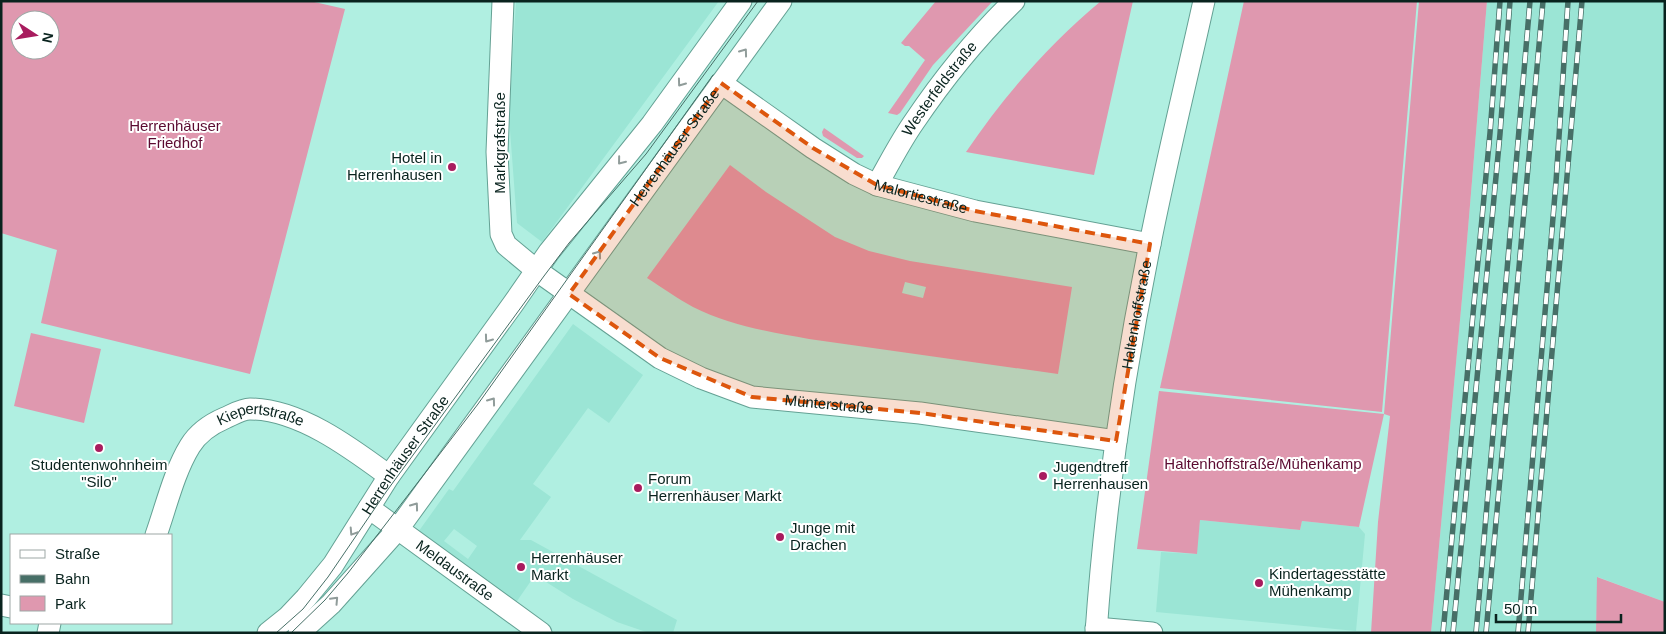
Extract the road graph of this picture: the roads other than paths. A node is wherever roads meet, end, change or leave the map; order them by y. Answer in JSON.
{"nodes":[{"id":1,"x":503,"y":1,"type":"edge"},
{"id":2,"x":741,"y":1,"type":"edge"},
{"id":3,"x":781,"y":1,"type":"edge"},
{"id":4,"x":1014,"y":1,"type":"edge"},
{"id":5,"x":1204,"y":1,"type":"edge"},
{"id":6,"x":722,"y":83,"type":"junction"},
{"id":7,"x":876,"y":185,"type":"junction"},
{"id":8,"x":1150,"y":244,"type":"junction"},
{"id":9,"x":536,"y":270,"type":"junction"},
{"id":10,"x":569,"y":294,"type":"junction"},
{"id":11,"x":1116,"y":441,"type":"junction"},
{"id":12,"x":389,"y":476,"type":"junction"},
{"id":13,"x":369,"y":508,"type":"junction"},
{"id":14,"x":398,"y":529,"type":"junction"},
{"id":15,"x":156,"y":534,"type":"edge"},
{"id":16,"x":520,"y":627,"type":"edge"},
{"id":17,"x":1096,"y":630,"type":"edge"},
{"id":18,"x":268,"y":633,"type":"edge"},
{"id":19,"x":299,"y":633,"type":"edge"},
{"id":20,"x":541,"y":633,"type":"edge"},
{"id":21,"x":1152,"y":633,"type":"edge"}],
"edges":[{"from":1,"to":9,"type":"street","name":"Markgrafstraße"},
{"from":2,"to":9,"type":"street","name":"Herrenhäuser Straße","one_way":true},
{"from":6,"to":3,"type":"street","name":"Herrenhäuser Straße","one_way":true},
{"from":4,"to":7,"type":"street","name":"Westerfeldstraße"},
{"from":5,"to":8,"type":"street","name":"Haltenhoffstraße"},
{"from":6,"to":7,"type":"street","name":"Malortiestraße"},
{"from":10,"to":6,"type":"street","name":"Herrenhäuser Straße","one_way":true},
{"from":7,"to":8,"type":"street","name":"Malortiestraße"},
{"from":8,"to":11,"type":"street","name":"Haltenhoffstraße"},
{"from":9,"to":10,"type":"street"},
{"from":9,"to":12,"type":"street","name":"Herrenhäuser Straße","one_way":true},
{"from":10,"to":11,"type":"street","name":"Münterstraße"},
{"from":14,"to":10,"type":"street","name":"Herrenhäuser Straße","one_way":true},
{"from":11,"to":17,"type":"street","name":"Haltenhoffstraße"},
{"from":12,"to":13,"type":"street","name":"Herrenhäuser Straße"},
{"from":12,"to":15,"type":"street","name":"Kiepertstraße"},
{"from":13,"to":14,"type":"street","name":"Meldaustraße"},
{"from":13,"to":18,"type":"street","name":"Herrenhäuser Straße","one_way":true},
{"from":14,"to":16,"type":"street","name":"Meldaustraße"},
{"from":19,"to":14,"type":"street","name":"Herrenhäuser Straße","one_way":true},
{"from":16,"to":20,"type":"street","name":"Meldaustraße"},
{"from":17,"to":21,"type":"street"}]}
